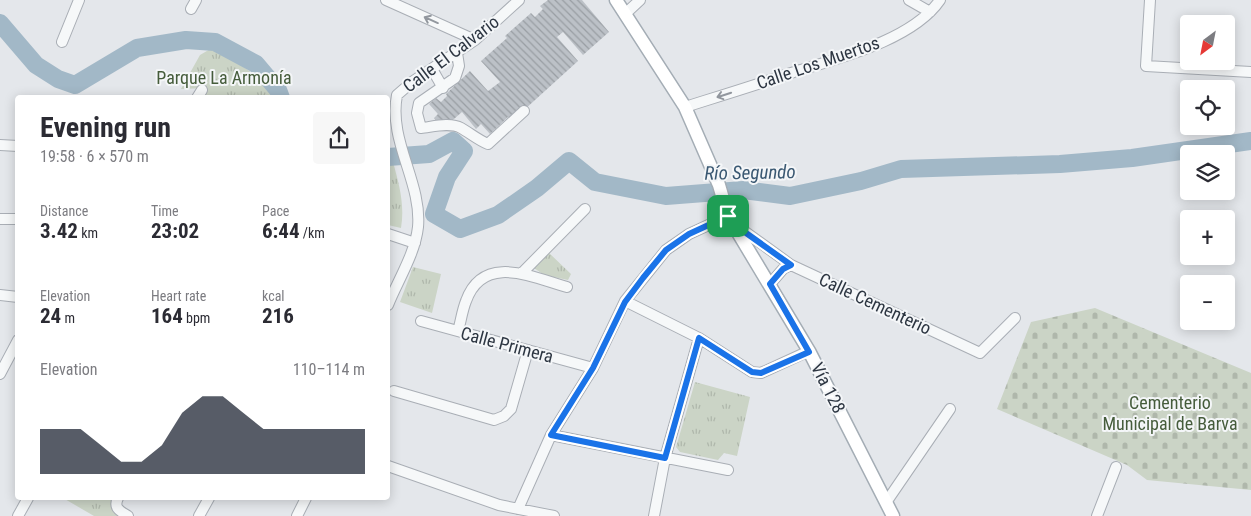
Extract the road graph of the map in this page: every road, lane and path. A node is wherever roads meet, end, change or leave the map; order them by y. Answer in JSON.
{"nodes":[{"id":1,"x":79,"y":0,"type":"edge"},
{"id":2,"x":386,"y":0,"type":"edge"},
{"id":3,"x":519,"y":0,"type":"edge"},
{"id":4,"x":616,"y":0,"type":"edge"},
{"id":5,"x":640,"y":0,"type":"edge"},
{"id":6,"x":909,"y":0,"type":"edge"},
{"id":7,"x":940,"y":0,"type":"edge"},
{"id":8,"x":1150,"y":0,"type":"edge"},
{"id":9,"x":930,"y":12,"type":"junction"},
{"id":10,"x":625,"y":14,"type":"junction"},
{"id":11,"x":475,"y":40,"type":"junction"},
{"id":12,"x":62,"y":42,"type":"dead end"},
{"id":13,"x":457,"y":53,"type":"junction"},
{"id":14,"x":432,"y":69,"type":"junction"},
{"id":15,"x":1251,"y":72,"type":"edge"},
{"id":16,"x":443,"y":88,"type":"junction"},
{"id":17,"x":685,"y":108,"type":"junction"},
{"id":18,"x":524,"y":111,"type":"dead end"},
{"id":19,"x":0,"y":145,"type":"edge"},
{"id":20,"x":15,"y":146,"type":"edge"},
{"id":21,"x":584,"y":209,"type":"dead end"},
{"id":22,"x":729,"y":215,"type":"junction"},
{"id":23,"x":0,"y":219,"type":"edge"},
{"id":24,"x":15,"y":220,"type":"edge"},
{"id":25,"x":390,"y":235,"type":"edge"},
{"id":26,"x":415,"y":243,"type":"junction"},
{"id":27,"x":791,"y":265,"type":"junction"},
{"id":28,"x":521,"y":274,"type":"junction"},
{"id":29,"x":770,"y":284,"type":"junction"},
{"id":30,"x":567,"y":287,"type":"dead end"},
{"id":31,"x":0,"y":295,"type":"edge"},
{"id":32,"x":15,"y":298,"type":"edge"},
{"id":33,"x":390,"y":300,"type":"edge"},
{"id":34,"x":625,"y":302,"type":"junction"},
{"id":35,"x":1015,"y":318,"type":"dead end"},
{"id":36,"x":421,"y":321,"type":"dead end"},
{"id":37,"x":458,"y":331,"type":"junction"},
{"id":38,"x":699,"y":338,"type":"junction"},
{"id":39,"x":15,"y":346,"type":"edge"},
{"id":40,"x":528,"y":350,"type":"junction"},
{"id":41,"x":809,"y":352,"type":"junction"},
{"id":42,"x":593,"y":368,"type":"junction"},
{"id":43,"x":0,"y":374,"type":"edge"},
{"id":44,"x":394,"y":391,"type":"dead end"},
{"id":45,"x":950,"y":409,"type":"dead end"},
{"id":46,"x":551,"y":435,"type":"junction"},
{"id":47,"x":665,"y":458,"type":"junction"},
{"id":48,"x":390,"y":467,"type":"edge"},
{"id":49,"x":1116,"y":467,"type":"dead end"},
{"id":50,"x":728,"y":470,"type":"dead end"},
{"id":51,"x":27,"y":500,"type":"edge"},
{"id":52,"x":208,"y":500,"type":"edge"},
{"id":53,"x":305,"y":500,"type":"edge"},
{"id":54,"x":886,"y":501,"type":"junction"},
{"id":55,"x":117,"y":502,"type":"edge"},
{"id":56,"x":518,"y":509,"type":"junction"},
{"id":57,"x":18,"y":516,"type":"edge"},
{"id":58,"x":128,"y":516,"type":"edge"},
{"id":59,"x":199,"y":516,"type":"edge"},
{"id":60,"x":297,"y":516,"type":"edge"},
{"id":61,"x":554,"y":516,"type":"edge"},
{"id":62,"x":654,"y":516,"type":"edge"},
{"id":63,"x":893,"y":516,"type":"edge"},
{"id":64,"x":1097,"y":516,"type":"edge"}],
"edges":[{"from":1,"to":12,"type":"street"},
{"from":11,"to":2,"type":"street","one_way":true},
{"from":3,"to":11,"type":"street","name":"Calle El Calvario"},
{"from":4,"to":10,"type":"main road","name":"Vía 128"},
{"from":5,"to":10,"type":"street"},
{"from":6,"to":9,"type":"street"},
{"from":7,"to":9,"type":"street","name":"Calle Los Muertos"},
{"from":8,"to":15,"type":"street"},
{"from":9,"to":17,"type":"street","name":"Calle Los Muertos","one_way":true},
{"from":10,"to":17,"type":"main road","name":"Vía 128"},
{"from":11,"to":13,"type":"street","name":"Calle El Calvario"},
{"from":13,"to":14,"type":"street","name":"Calle El Calvario"},
{"from":13,"to":16,"type":"street"},
{"from":14,"to":16,"type":"street"},
{"from":14,"to":26,"type":"street","name":"Calle El Calvario"},
{"from":16,"to":18,"type":"street"},
{"from":17,"to":22,"type":"main road","name":"Vía 128"},
{"from":19,"to":20,"type":"street"},
{"from":21,"to":28,"type":"street"},
{"from":22,"to":27,"type":"street","name":"Calle Cementerio"},
{"from":22,"to":29,"type":"main road","name":"Vía 128"},
{"from":22,"to":34,"type":"street"},
{"from":23,"to":24,"type":"street"},
{"from":25,"to":26,"type":"street"},
{"from":26,"to":33,"type":"street"},
{"from":27,"to":29,"type":"street"},
{"from":27,"to":35,"type":"street","name":"Calle Cementerio"},
{"from":28,"to":30,"type":"street"},
{"from":28,"to":37,"type":"street"},
{"from":29,"to":41,"type":"main road","name":"Vía 128"},
{"from":31,"to":32,"type":"street"},
{"from":34,"to":38,"type":"street"},
{"from":34,"to":42,"type":"street"},
{"from":36,"to":37,"type":"street","name":"Calle Primera"},
{"from":37,"to":40,"type":"street","name":"Calle Primera"},
{"from":38,"to":41,"type":"street"},
{"from":38,"to":47,"type":"street"},
{"from":39,"to":43,"type":"street"},
{"from":40,"to":42,"type":"street","name":"Calle Primera"},
{"from":40,"to":44,"type":"street"},
{"from":41,"to":54,"type":"main road","name":"Vía 128"},
{"from":42,"to":46,"type":"street"},
{"from":45,"to":54,"type":"street"},
{"from":46,"to":47,"type":"street"},
{"from":46,"to":56,"type":"street"},
{"from":47,"to":50,"type":"street"},
{"from":47,"to":62,"type":"street"},
{"from":48,"to":56,"type":"street"},
{"from":49,"to":64,"type":"street"},
{"from":51,"to":57,"type":"street"},
{"from":52,"to":59,"type":"street"},
{"from":53,"to":60,"type":"street"},
{"from":54,"to":63,"type":"main road","name":"Vía 128"},
{"from":55,"to":58,"type":"street"},
{"from":56,"to":61,"type":"street"}]}
